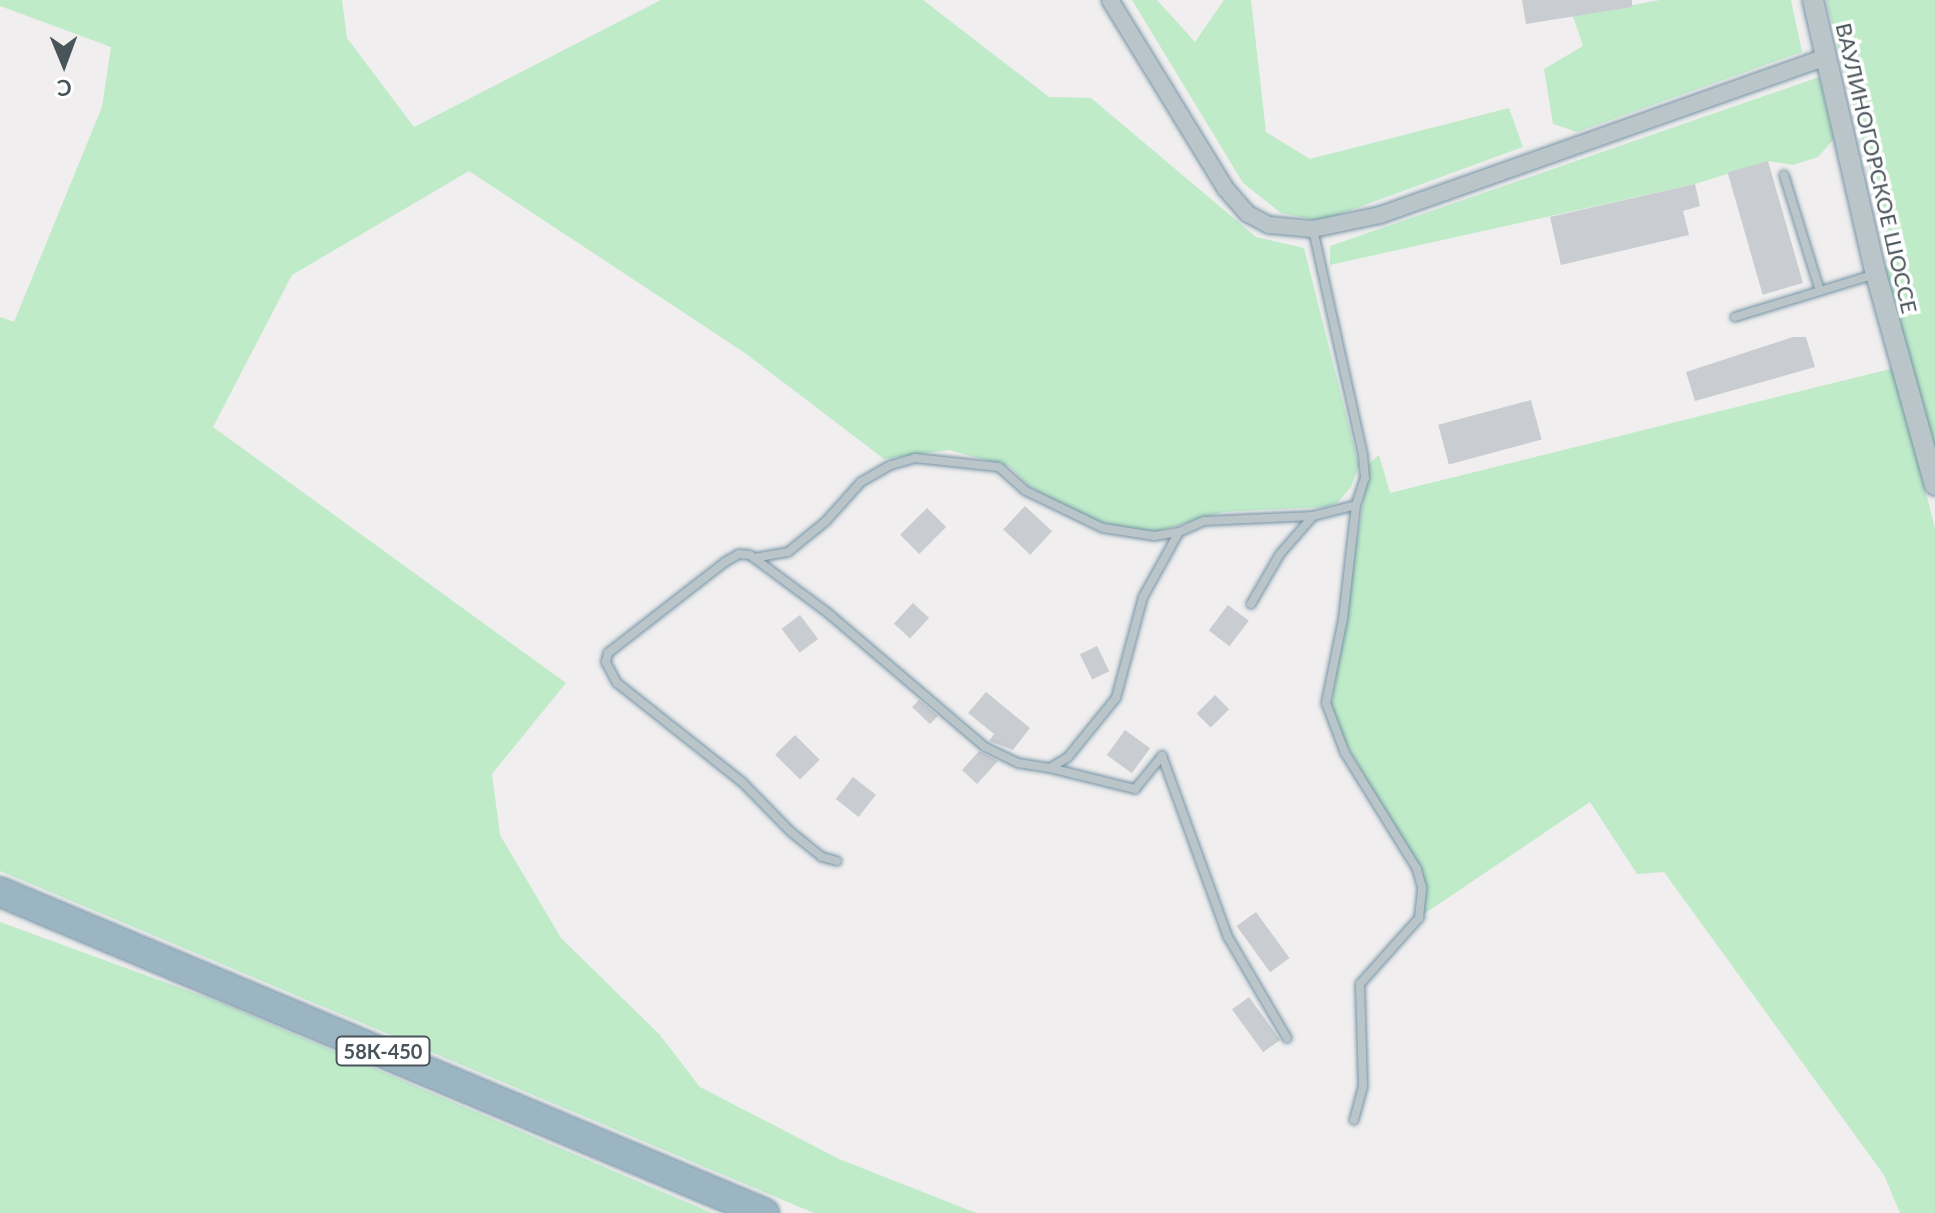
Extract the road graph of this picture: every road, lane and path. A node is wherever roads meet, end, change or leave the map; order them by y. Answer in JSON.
{"nodes":[{"id":1,"x":1110,"y":0,"type":"edge"},
{"id":2,"x":1813,"y":0,"type":"edge"},
{"id":3,"x":1824,"y":58,"type":"junction"},
{"id":4,"x":1784,"y":175,"type":"dead end"},
{"id":5,"x":1313,"y":229,"type":"junction"},
{"id":6,"x":1876,"y":274,"type":"junction"},
{"id":7,"x":1820,"y":291,"type":"junction"},
{"id":8,"x":1735,"y":317,"type":"dead end"},
{"id":9,"x":1935,"y":485,"type":"edge"},
{"id":10,"x":1356,"y":505,"type":"junction"},
{"id":11,"x":1313,"y":516,"type":"junction"},
{"id":12,"x":1179,"y":532,"type":"junction"},
{"id":13,"x":753,"y":558,"type":"junction"},
{"id":14,"x":1251,"y":604,"type":"dead end"},
{"id":15,"x":1050,"y":768,"type":"junction"},
{"id":16,"x":837,"y":861,"type":"dead end"},
{"id":17,"x":0,"y":892,"type":"edge"},
{"id":18,"x":1287,"y":1038,"type":"dead end"},
{"id":19,"x":1354,"y":1120,"type":"dead end"},
{"id":20,"x":764,"y":1213,"type":"edge"}],
"edges":[{"from":1,"to":5,"type":"street"},
{"from":2,"to":3,"type":"street","name":"ВАУЛИНОГОРСКОЕ ШОССЕ"},
{"from":3,"to":5,"type":"street"},
{"from":3,"to":6,"type":"street","name":"ВАУЛИНОГОРСКОЕ ШОССЕ"},
{"from":4,"to":7,"type":"lane"},
{"from":5,"to":10,"type":"lane"},
{"from":6,"to":7,"type":"lane"},
{"from":6,"to":9,"type":"street","name":"ВАУЛИНОГОРСКОЕ ШОССЕ"},
{"from":7,"to":8,"type":"lane"},
{"from":10,"to":11,"type":"lane"},
{"from":10,"to":19,"type":"lane"},
{"from":11,"to":12,"type":"lane"},
{"from":11,"to":14,"type":"lane"},
{"from":12,"to":13,"type":"lane"},
{"from":12,"to":15,"type":"lane"},
{"from":13,"to":15,"type":"lane"},
{"from":13,"to":16,"type":"lane"},
{"from":15,"to":18,"type":"lane"},
{"from":17,"to":20,"type":"highway","number":"58К-450"}]}
